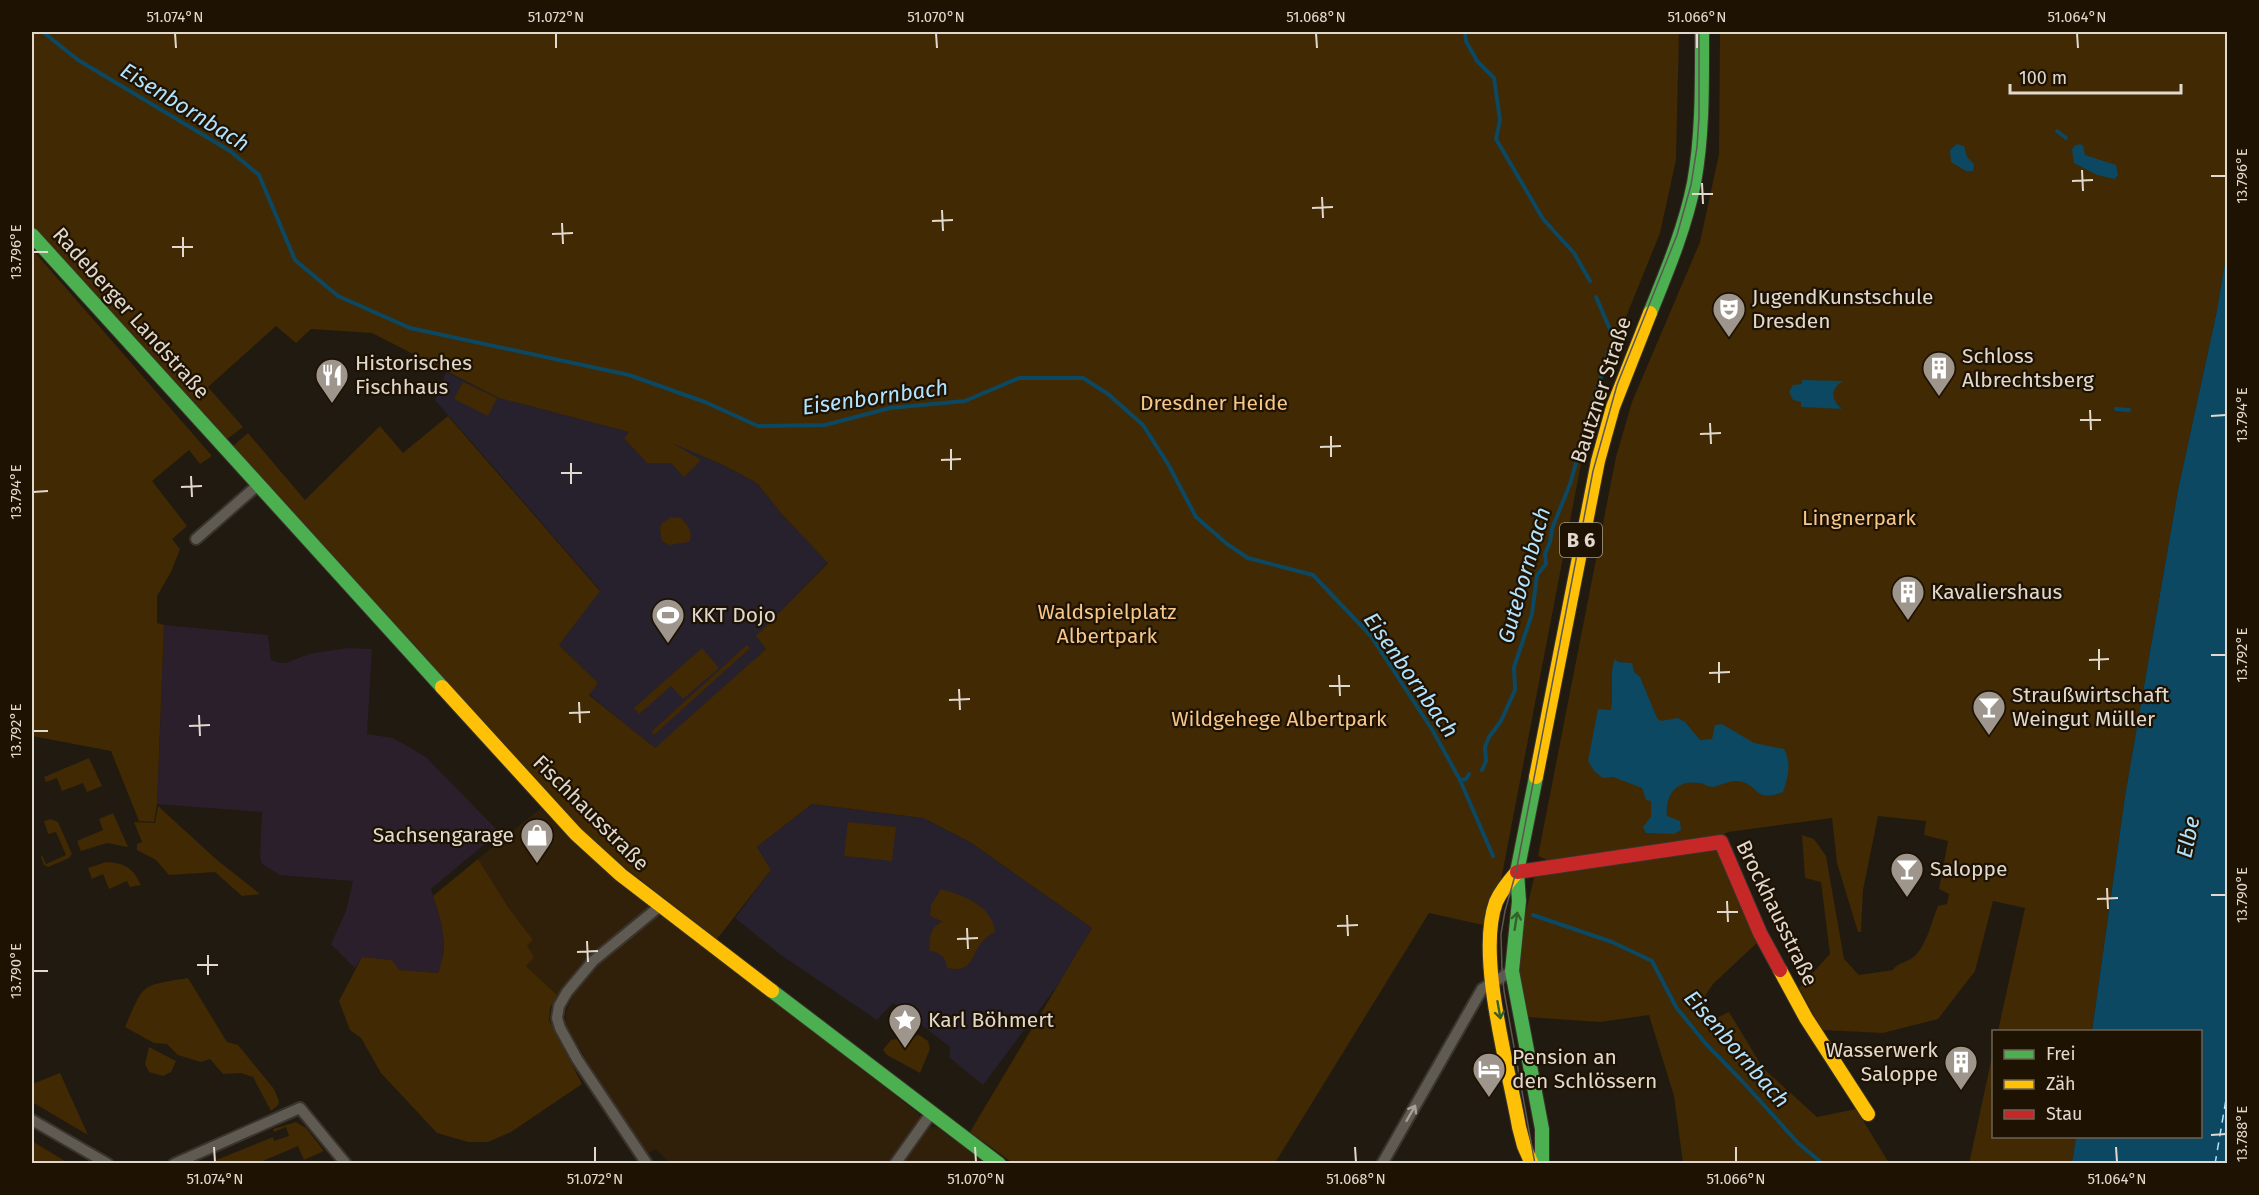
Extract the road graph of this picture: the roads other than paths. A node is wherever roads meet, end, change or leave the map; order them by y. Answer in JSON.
{"nodes":[{"id":1,"x":1702,"y":32,"type":"edge"},
{"id":2,"x":32,"y":235,"type":"edge"},
{"id":3,"x":200,"y":420,"type":"joint"},
{"id":4,"x":259,"y":484,"type":"junction"},
{"id":5,"x":196,"y":539,"type":"dead end"},
{"id":6,"x":1517,"y":872,"type":"junction"},
{"id":7,"x":660,"y":906,"type":"junction"},
{"id":8,"x":1512,"y":970,"type":"junction"},
{"id":9,"x":1494,"y":981,"type":"junction"},
{"id":10,"x":932,"y":1113,"type":"junction"},
{"id":11,"x":1868,"y":1114,"type":"dead end"},
{"id":12,"x":32,"y":1120,"type":"edge"},
{"id":13,"x":108,"y":1164,"type":"edge"},
{"id":14,"x":174,"y":1164,"type":"edge"},
{"id":15,"x":346,"y":1164,"type":"edge"},
{"id":16,"x":646,"y":1164,"type":"edge"},
{"id":17,"x":895,"y":1164,"type":"edge"},
{"id":18,"x":999,"y":1164,"type":"edge"},
{"id":19,"x":1382,"y":1164,"type":"edge"},
{"id":20,"x":1532,"y":1164,"type":"edge"},
{"id":21,"x":1542,"y":1164,"type":"edge"}],
"edges":[{"from":1,"to":6,"type":"main road","name":"Bautzner Straße","number":"B 6"},
{"from":2,"to":3,"type":"main road","name":"Radeberger Landstraße"},
{"from":3,"to":4,"type":"main road","name":"Fischhausstraße"},
{"from":4,"to":5,"type":"street"},
{"from":4,"to":7,"type":"main road","name":"Fischhausstraße"},
{"from":8,"to":6,"type":"main road","name":"Bautzner Straße","number":"B 6","one_way":true},
{"from":6,"to":9,"type":"main road","name":"Bautzner Straße","number":"B 6"},
{"from":6,"to":11,"type":"main road","name":"Brockhausstraße"},
{"from":7,"to":10,"type":"main road","name":"Fischhausstraße"},
{"from":7,"to":16,"type":"street"},
{"from":8,"to":9,"type":"street"},
{"from":8,"to":21,"type":"main road","name":"Bautzner Straße","number":"B 6"},
{"from":19,"to":9,"type":"street","one_way":true},
{"from":9,"to":20,"type":"main road","name":"Bautzner Straße","number":"B 6","one_way":true},
{"from":10,"to":17,"type":"street"},
{"from":10,"to":18,"type":"main road","name":"Fischhausstraße"},
{"from":12,"to":13,"type":"street"},
{"from":14,"to":15,"type":"street"}]}
